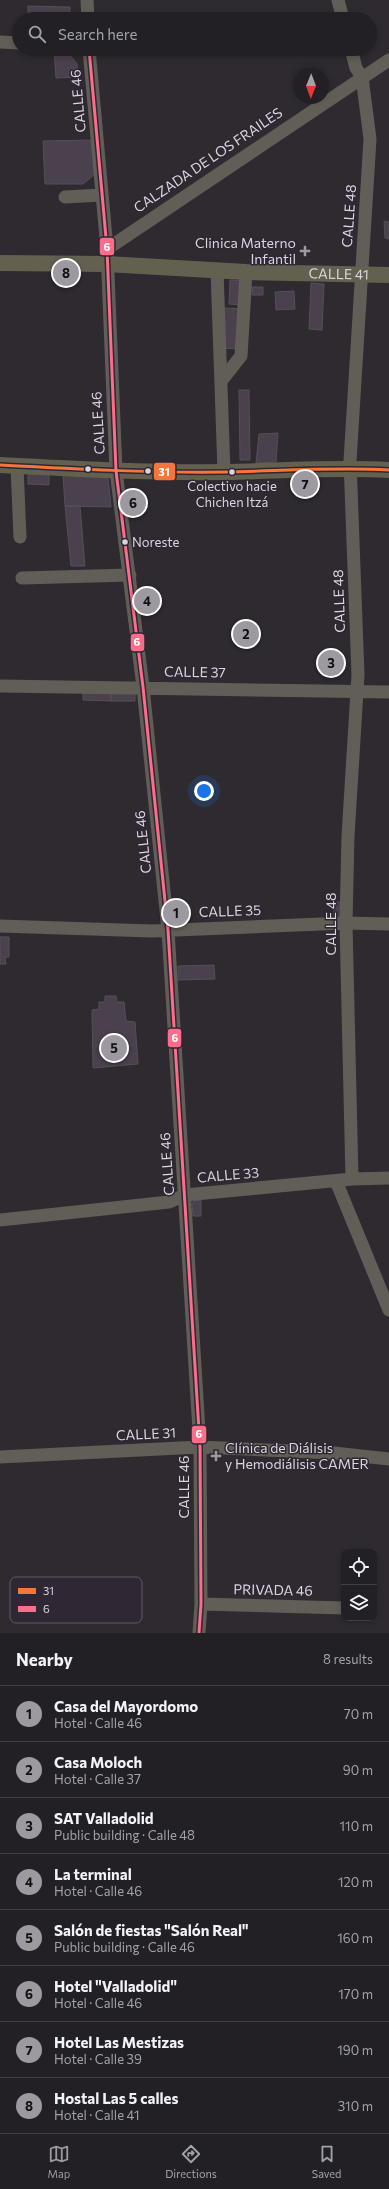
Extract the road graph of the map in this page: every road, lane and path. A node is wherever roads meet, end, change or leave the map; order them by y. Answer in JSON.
{"nodes":[{"id":1,"x":87,"y":0,"type":"edge"},
{"id":2,"x":338,"y":0,"type":"edge"},
{"id":3,"x":88,"y":12,"type":"edge"},
{"id":4,"x":341,"y":12,"type":"edge"},
{"id":5,"x":0,"y":42,"type":"edge"},
{"id":6,"x":12,"y":43,"type":"edge"},
{"id":7,"x":90,"y":56,"type":"edge"},
{"id":8,"x":353,"y":56,"type":"edge"},
{"id":9,"x":389,"y":60,"type":"edge"},
{"id":10,"x":362,"y":77,"type":"junction"},
{"id":11,"x":102,"y":195,"type":"junction"},
{"id":12,"x":65,"y":197,"type":"dead end"},
{"id":13,"x":106,"y":257,"type":"junction"},
{"id":14,"x":0,"y":263,"type":"edge"},
{"id":15,"x":217,"y":270,"type":"junction"},
{"id":16,"x":246,"y":272,"type":"junction"},
{"id":17,"x":361,"y":274,"type":"junction"},
{"id":18,"x":389,"y":276,"type":"edge"},
{"id":19,"x":222,"y":380,"type":"junction"},
{"id":20,"x":0,"y":466,"type":"edge"},
{"id":21,"x":17,"y":466,"type":"junction"},
{"id":22,"x":350,"y":468,"type":"junction"},
{"id":23,"x":116,"y":470,"type":"junction"},
{"id":24,"x":389,"y":470,"type":"edge"},
{"id":25,"x":224,"y":472,"type":"junction"},
{"id":26,"x":20,"y":538,"type":"dead end"},
{"id":27,"x":130,"y":575,"type":"junction"},
{"id":28,"x":22,"y":578,"type":"dead end"},
{"id":29,"x":0,"y":686,"type":"edge"},
{"id":30,"x":143,"y":687,"type":"junction"},
{"id":31,"x":358,"y":691,"type":"junction"},
{"id":32,"x":389,"y":692,"type":"edge"},
{"id":33,"x":346,"y":923,"type":"junction"},
{"id":34,"x":389,"y":924,"type":"edge"},
{"id":35,"x":0,"y":926,"type":"edge"},
{"id":36,"x":168,"y":930,"type":"junction"},
{"id":37,"x":389,"y":1178,"type":"edge"},
{"id":38,"x":352,"y":1179,"type":"junction"},
{"id":39,"x":336,"y":1181,"type":"junction"},
{"id":40,"x":185,"y":1195,"type":"junction"},
{"id":41,"x":0,"y":1220,"type":"edge"},
{"id":42,"x":389,"y":1310,"type":"edge"},
{"id":43,"x":200,"y":1446,"type":"junction"},
{"id":44,"x":0,"y":1457,"type":"edge"},
{"id":45,"x":389,"y":1459,"type":"edge"},
{"id":46,"x":201,"y":1604,"type":"junction"},
{"id":47,"x":341,"y":1608,"type":"edge"},
{"id":48,"x":199,"y":1633,"type":"edge"}],
"edges":[{"from":1,"to":3,"type":"street"},
{"from":2,"to":4,"type":"street"},
{"from":5,"to":6,"type":"street"},
{"from":7,"to":11,"type":"street","name":"CALLE 46"},
{"from":8,"to":10,"type":"street","name":"CALLE 48"},
{"from":9,"to":10,"type":"street","name":"CALZADA DE LOS FRAILES"},
{"from":10,"to":13,"type":"street","name":"CALZADA DE LOS FRAILES"},
{"from":10,"to":17,"type":"street","name":"CALLE 48"},
{"from":11,"to":12,"type":"street"},
{"from":11,"to":13,"type":"street","name":"CALLE 46"},
{"from":13,"to":14,"type":"main road","name":"CALLE 41"},
{"from":13,"to":15,"type":"main road","name":"CALLE 41"},
{"from":13,"to":23,"type":"street","name":"CALLE 46"},
{"from":15,"to":16,"type":"main road","name":"CALLE 41"},
{"from":15,"to":19,"type":"street"},
{"from":16,"to":17,"type":"main road","name":"CALLE 41"},
{"from":16,"to":19,"type":"street"},
{"from":17,"to":18,"type":"main road","name":"CALLE 41"},
{"from":17,"to":22,"type":"street","name":"CALLE 48"},
{"from":19,"to":25,"type":"street"},
{"from":20,"to":21,"type":"main road"},
{"from":21,"to":23,"type":"main road"},
{"from":21,"to":26,"type":"street"},
{"from":22,"to":24,"type":"main road"},
{"from":22,"to":25,"type":"main road"},
{"from":22,"to":31,"type":"street","name":"CALLE 48"},
{"from":23,"to":25,"type":"main road"},
{"from":23,"to":27,"type":"street","name":"CALLE 46"},
{"from":27,"to":28,"type":"street"},
{"from":27,"to":30,"type":"street","name":"CALLE 46"},
{"from":29,"to":30,"type":"street","name":"CALLE 37"},
{"from":30,"to":31,"type":"street","name":"CALLE 37"},
{"from":30,"to":36,"type":"street","name":"CALLE 46"},
{"from":31,"to":32,"type":"street","name":"CALLE 37"},
{"from":31,"to":33,"type":"street","name":"CALLE 48"},
{"from":33,"to":34,"type":"street","name":"CALLE 35"},
{"from":33,"to":36,"type":"street","name":"CALLE 35"},
{"from":33,"to":38,"type":"street","name":"CALLE 48"},
{"from":35,"to":36,"type":"street","name":"CALLE 35"},
{"from":36,"to":40,"type":"street","name":"CALLE 46"},
{"from":37,"to":38,"type":"street","name":"CALLE 33"},
{"from":38,"to":39,"type":"street","name":"CALLE 33"},
{"from":39,"to":40,"type":"street","name":"CALLE 33"},
{"from":39,"to":42,"type":"street"},
{"from":40,"to":41,"type":"street","name":"CALLE 33"},
{"from":40,"to":43,"type":"street","name":"CALLE 46"},
{"from":43,"to":44,"type":"street","name":"CALLE 31"},
{"from":43,"to":45,"type":"street","name":"CALLE 31"},
{"from":43,"to":46,"type":"street","name":"CALLE 46"},
{"from":46,"to":47,"type":"street","name":"PRIVADA 46"},
{"from":46,"to":48,"type":"street","name":"CALLE 46"}]}
